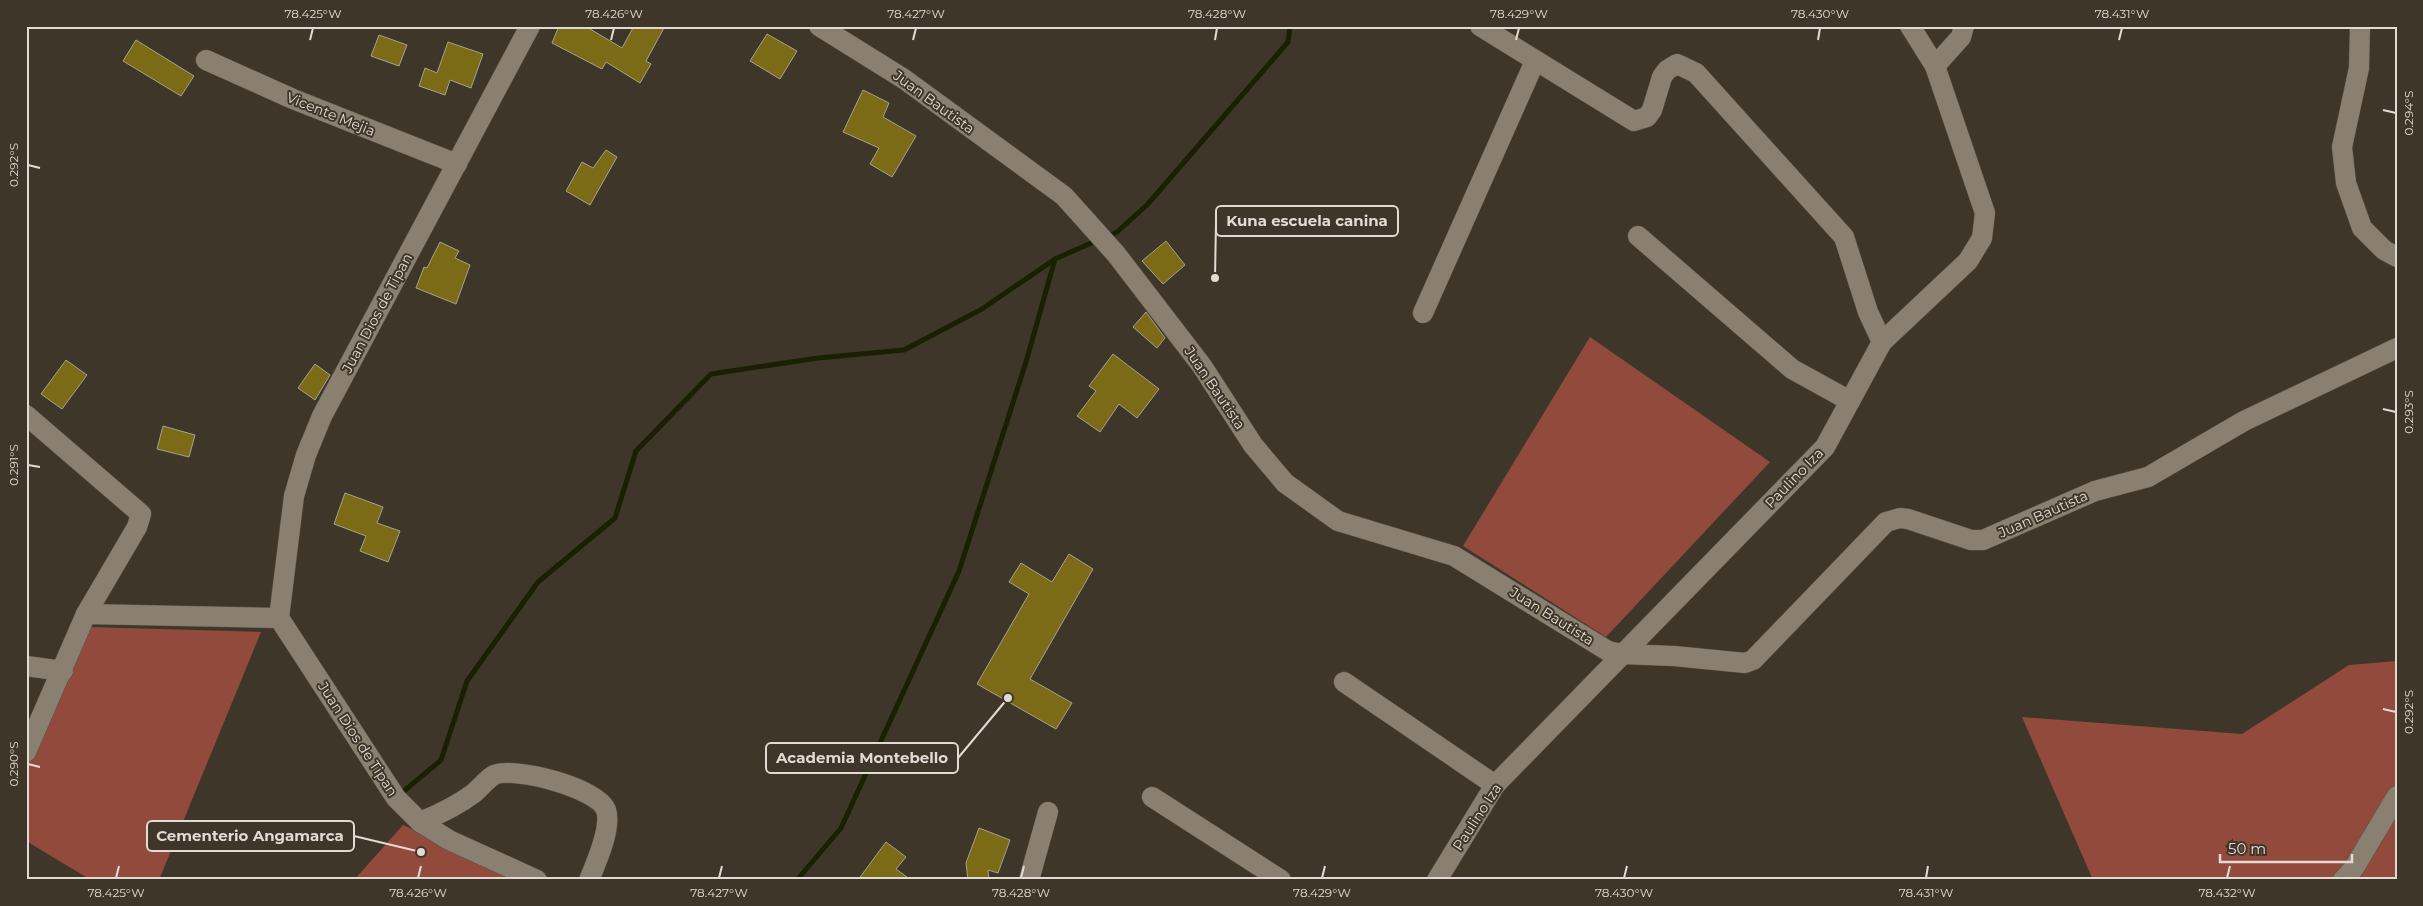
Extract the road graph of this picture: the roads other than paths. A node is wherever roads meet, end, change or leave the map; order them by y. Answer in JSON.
{"nodes":[{"id":1,"x":530,"y":26,"type":"edge"},
{"id":2,"x":819,"y":26,"type":"edge"},
{"id":3,"x":1480,"y":26,"type":"edge"},
{"id":4,"x":1910,"y":26,"type":"edge"},
{"id":5,"x":1964,"y":26,"type":"edge"},
{"id":6,"x":2360,"y":26,"type":"edge"},
{"id":7,"x":206,"y":60,"type":"dead end"},
{"id":8,"x":1535,"y":61,"type":"junction"},
{"id":9,"x":1935,"y":66,"type":"junction"},
{"id":10,"x":456,"y":164,"type":"junction"},
{"id":11,"x":1638,"y":236,"type":"dead end"},
{"id":12,"x":2397,"y":257,"type":"edge"},
{"id":13,"x":1424,"y":313,"type":"dead end"},
{"id":14,"x":1882,"y":342,"type":"junction"},
{"id":15,"x":2397,"y":348,"type":"edge"},
{"id":16,"x":1850,"y":401,"type":"junction"},
{"id":17,"x":26,"y":415,"type":"edge"},
{"id":18,"x":86,"y":614,"type":"junction"},
{"id":19,"x":279,"y":618,"type":"junction"},
{"id":20,"x":1622,"y":654,"type":"junction"},
{"id":21,"x":26,"y":666,"type":"edge"},
{"id":22,"x":64,"y":671,"type":"junction"},
{"id":23,"x":1344,"y":682,"type":"dead end"},
{"id":24,"x":26,"y":752,"type":"edge"},
{"id":25,"x":1495,"y":785,"type":"junction"},
{"id":26,"x":2397,"y":796,"type":"edge"},
{"id":27,"x":1152,"y":797,"type":"dead end"},
{"id":28,"x":1048,"y":812,"type":"dead end"},
{"id":29,"x":420,"y":822,"type":"junction"},
{"id":30,"x":537,"y":880,"type":"edge"},
{"id":31,"x":588,"y":880,"type":"edge"},
{"id":32,"x":1029,"y":880,"type":"edge"},
{"id":33,"x":1281,"y":880,"type":"edge"},
{"id":34,"x":1437,"y":880,"type":"edge"},
{"id":35,"x":2343,"y":880,"type":"edge"}],
"edges":[{"from":1,"to":10,"type":"street","name":"Juan Dios de Tipan"},
{"from":2,"to":20,"type":"street","name":"Juan Bautista"},
{"from":3,"to":8,"type":"street"},
{"from":4,"to":9,"type":"street","name":"Paulino Iza"},
{"from":5,"to":9,"type":"street"},
{"from":6,"to":12,"type":"street"},
{"from":7,"to":10,"type":"street","name":"Vicente Mejia"},
{"from":8,"to":13,"type":"street"},
{"from":8,"to":14,"type":"street"},
{"from":9,"to":14,"type":"street","name":"Paulino Iza"},
{"from":10,"to":19,"type":"street","name":"Juan Dios de Tipan"},
{"from":11,"to":16,"type":"street"},
{"from":14,"to":16,"type":"street","name":"Paulino Iza"},
{"from":15,"to":20,"type":"street","name":"Juan Bautista"},
{"from":16,"to":20,"type":"street","name":"Paulino Iza"},
{"from":17,"to":18,"type":"street"},
{"from":18,"to":19,"type":"street"},
{"from":18,"to":22,"type":"street"},
{"from":19,"to":29,"type":"street","name":"Juan Dios de Tipan"},
{"from":20,"to":25,"type":"street","name":"Paulino Iza"},
{"from":21,"to":22,"type":"street"},
{"from":22,"to":24,"type":"street"},
{"from":23,"to":25,"type":"street"},
{"from":25,"to":34,"type":"street","name":"Paulino Iza"},
{"from":26,"to":35,"type":"street"},
{"from":27,"to":33,"type":"street"},
{"from":28,"to":32,"type":"street"},
{"from":29,"to":30,"type":"street","name":"Juan Dios de Tipan"},
{"from":29,"to":31,"type":"street"}]}
